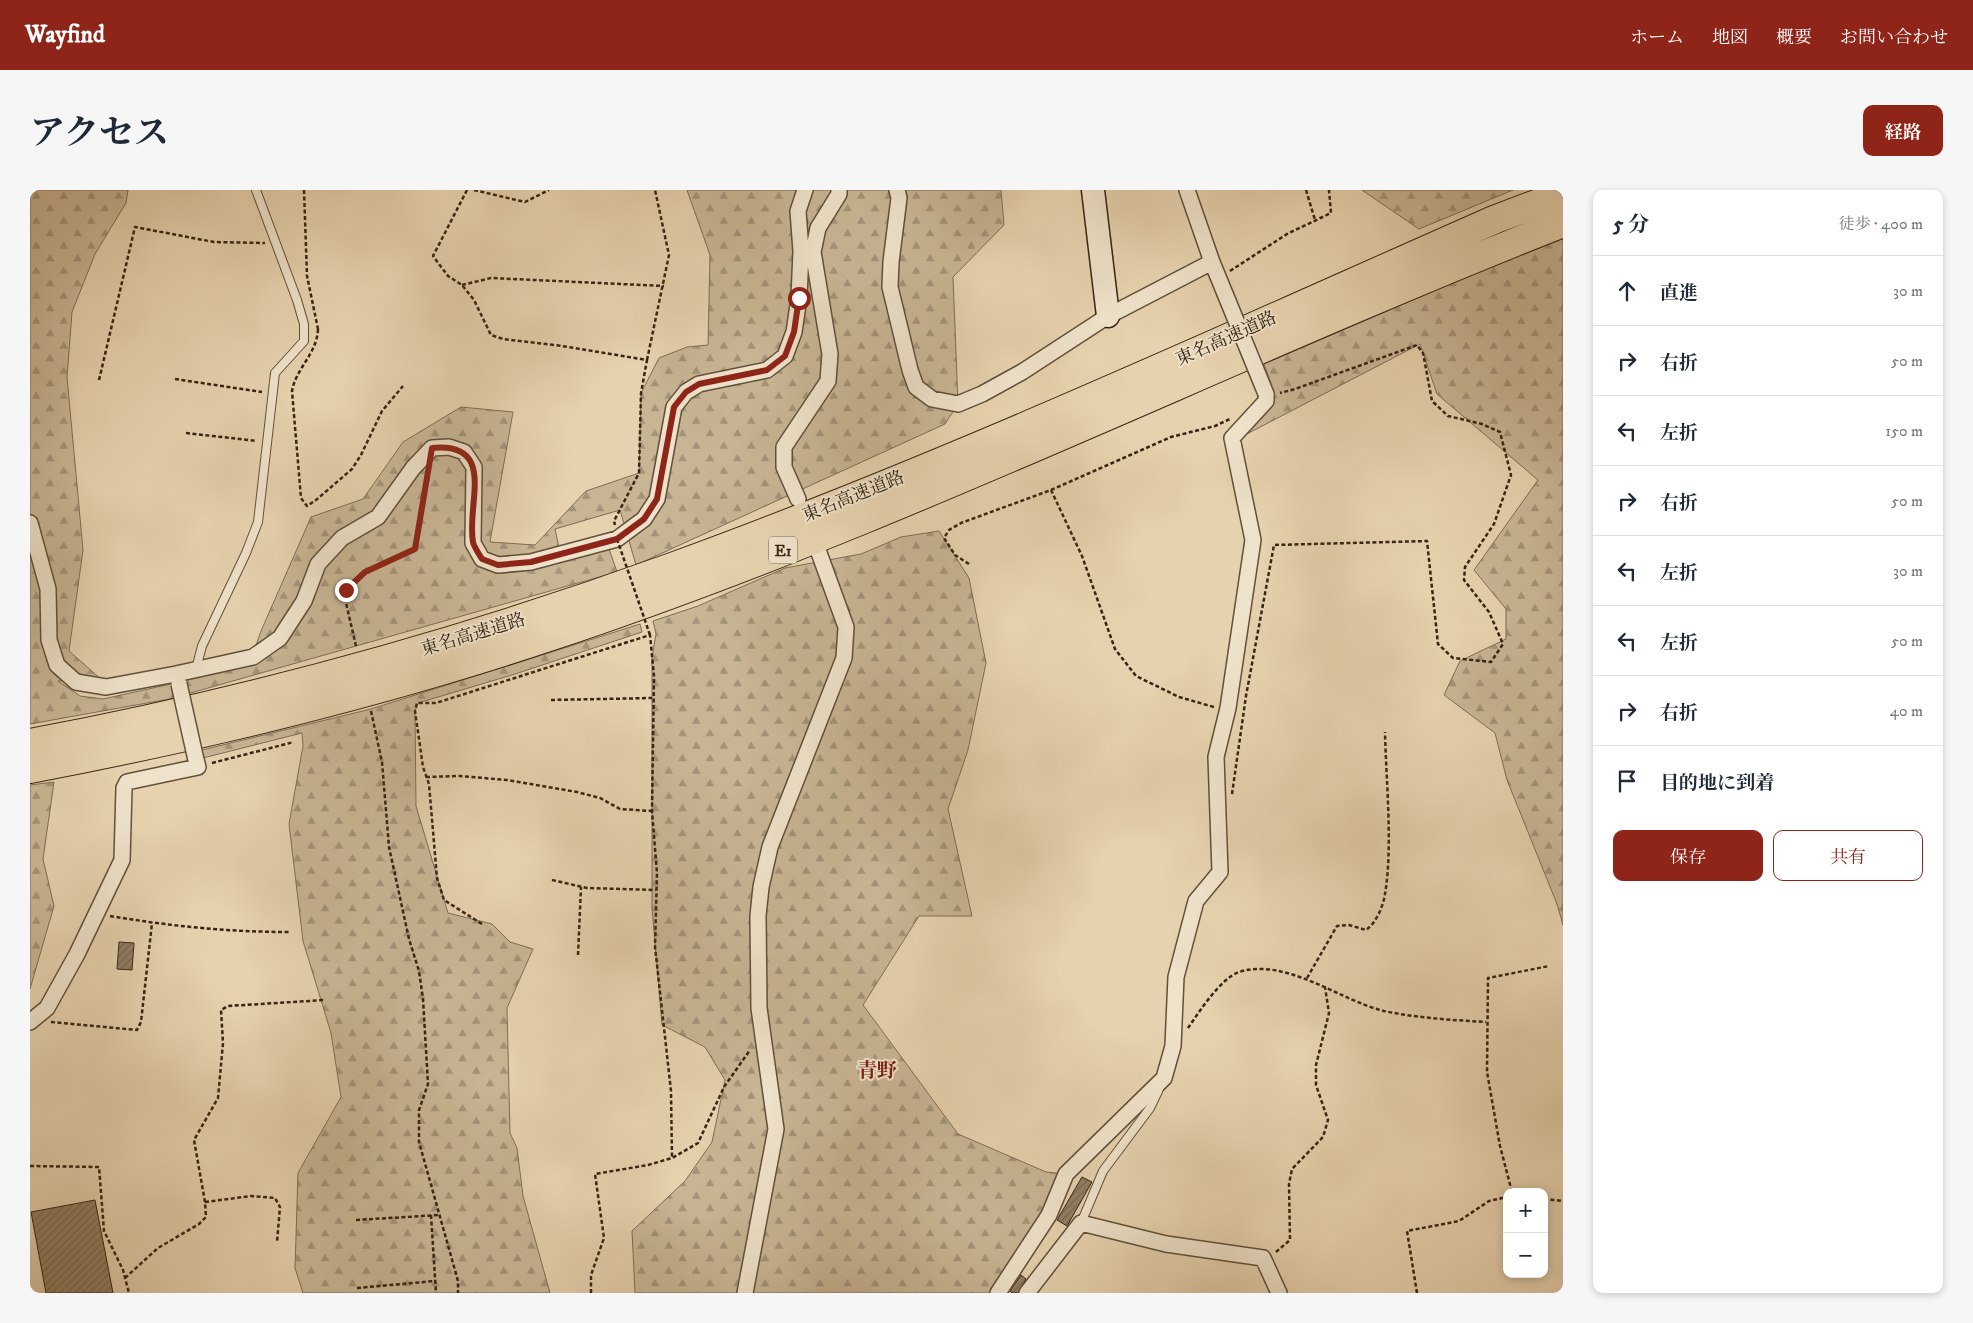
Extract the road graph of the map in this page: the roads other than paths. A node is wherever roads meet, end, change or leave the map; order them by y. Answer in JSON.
{"nodes":[{"id":1,"x":256,"y":190,"type":"edge"},
{"id":2,"x":805,"y":190,"type":"edge"},
{"id":3,"x":839,"y":190,"type":"edge"},
{"id":4,"x":897,"y":190,"type":"edge"},
{"id":5,"x":1093,"y":190,"type":"edge"},
{"id":6,"x":1187,"y":190,"type":"edge"},
{"id":7,"x":1563,"y":194,"type":"edge"},
{"id":8,"x":1563,"y":222,"type":"edge"},
{"id":9,"x":1212,"y":262,"type":"junction"},
{"id":10,"x":1108,"y":316,"type":"junction"},
{"id":11,"x":798,"y":499,"type":"dead end"},
{"id":12,"x":30,"y":523,"type":"edge"},
{"id":13,"x":818,"y":550,"type":"dead end"},
{"id":14,"x":196,"y":669,"type":"junction"},
{"id":15,"x":177,"y":679,"type":"junction"},
{"id":16,"x":30,"y":743,"type":"edge"},
{"id":17,"x":30,"y":768,"type":"edge"},
{"id":18,"x":32,"y":1021,"type":"edge"},
{"id":19,"x":1164,"y":1078,"type":"junction"},
{"id":20,"x":1081,"y":1223,"type":"junction"},
{"id":21,"x":745,"y":1293,"type":"edge"},
{"id":22,"x":998,"y":1293,"type":"edge"},
{"id":23,"x":1027,"y":1293,"type":"edge"},
{"id":24,"x":1279,"y":1293,"type":"edge"}],
"edges":[{"from":1,"to":14,"type":"lane"},
{"from":2,"to":14,"type":"street"},
{"from":3,"to":11,"type":"street"},
{"from":4,"to":10,"type":"street"},
{"from":5,"to":10,"type":"street"},
{"from":6,"to":9,"type":"street"},
{"from":7,"to":16,"type":"highway","name":"東名高速道路","number":"E1"},
{"from":8,"to":17,"type":"highway","name":"東名高速道路","number":"E1"},
{"from":9,"to":10,"type":"street"},
{"from":9,"to":19,"type":"street","bridge":true},
{"from":12,"to":15,"type":"street"},
{"from":13,"to":21,"type":"street"},
{"from":14,"to":15,"type":"street"},
{"from":15,"to":18,"type":"street","bridge":true},
{"from":19,"to":20,"type":"lane"},
{"from":19,"to":22,"type":"street"},
{"from":20,"to":23,"type":"street"},
{"from":20,"to":24,"type":"street"}]}
